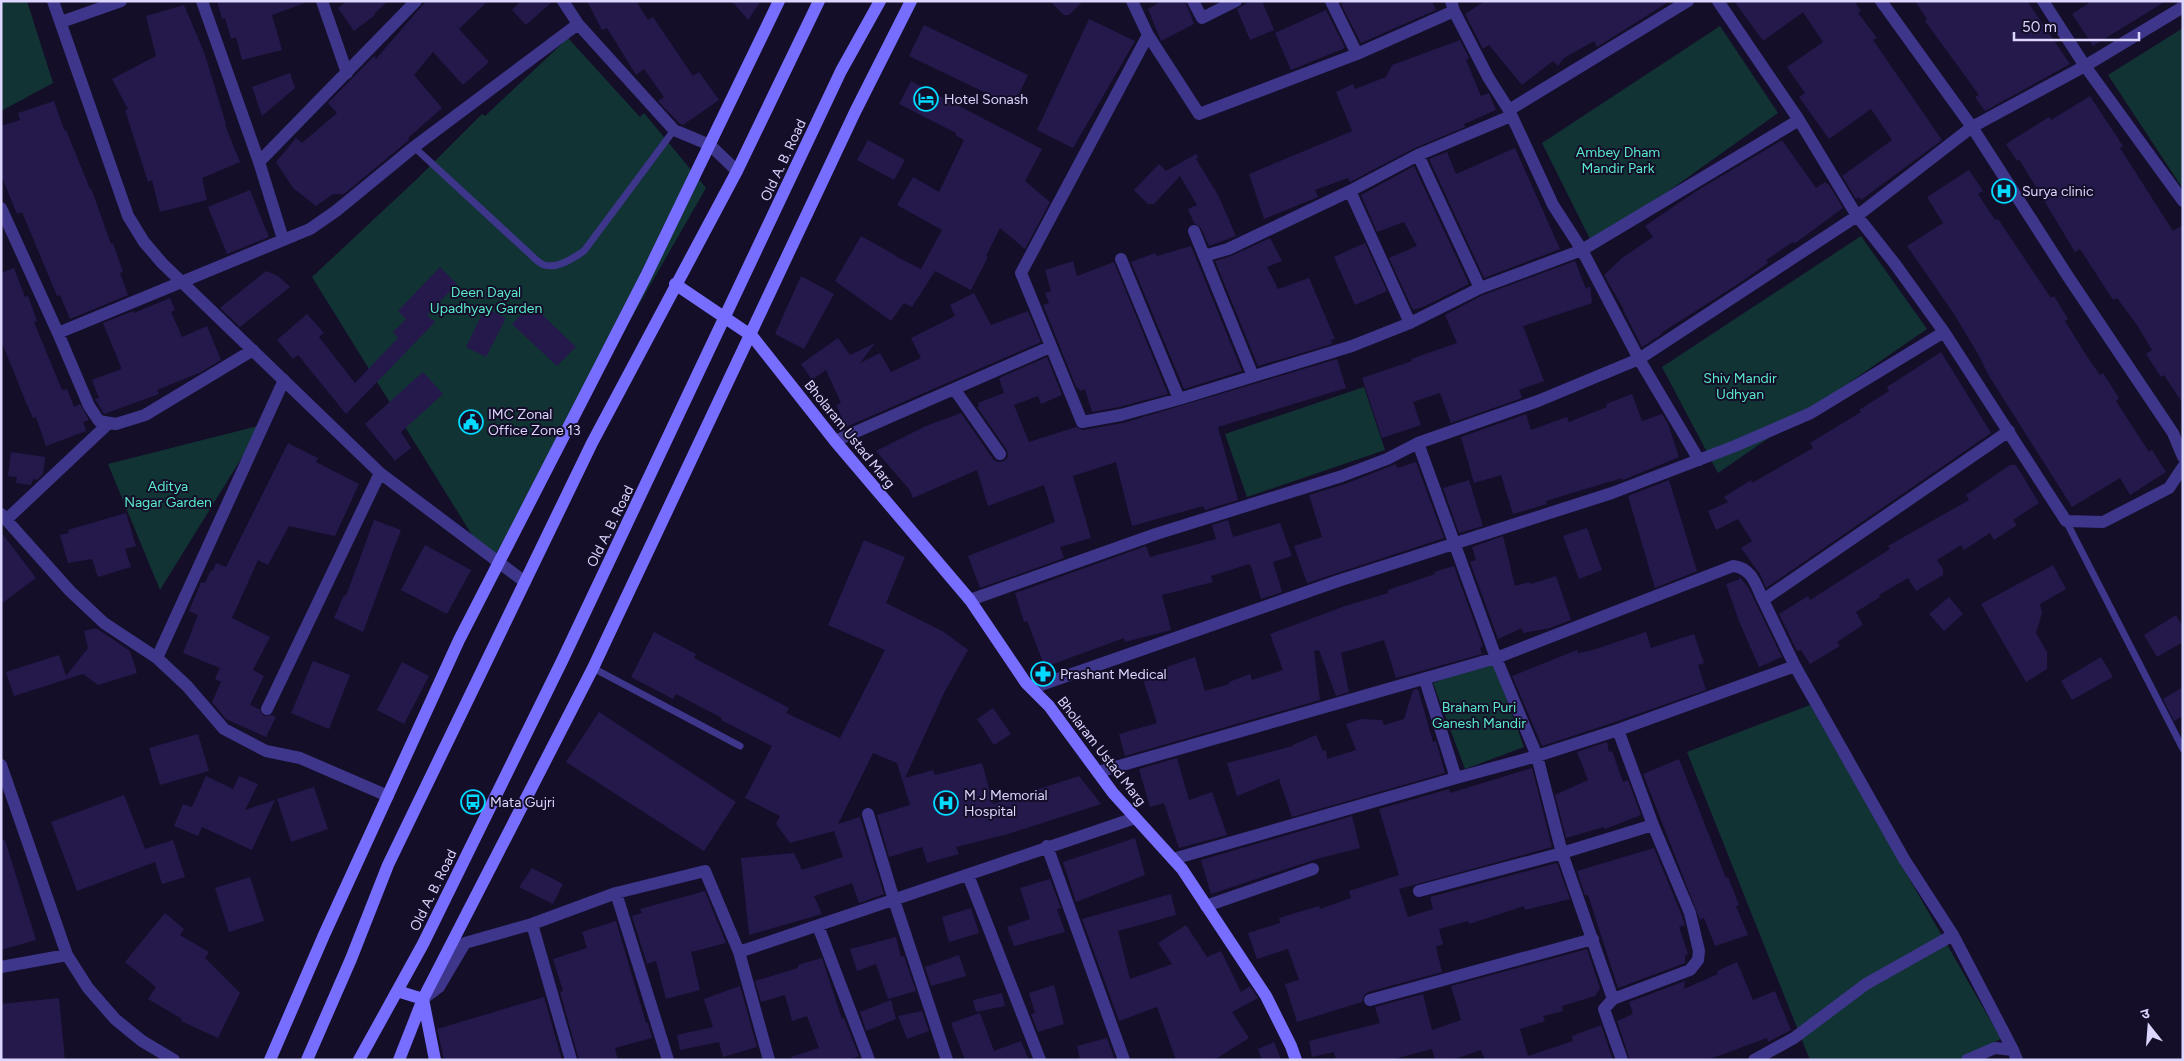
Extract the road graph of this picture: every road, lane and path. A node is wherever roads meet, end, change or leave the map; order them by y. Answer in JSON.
{"nodes":[{"id":1,"x":53,"y":1,"type":"edge"},
{"id":2,"x":121,"y":1,"type":"edge"},
{"id":3,"x":202,"y":1,"type":"edge"},
{"id":4,"x":322,"y":1,"type":"edge"},
{"id":5,"x":416,"y":1,"type":"edge"},
{"id":6,"x":563,"y":1,"type":"edge"},
{"id":7,"x":779,"y":1,"type":"edge"},
{"id":8,"x":819,"y":1,"type":"edge"},
{"id":9,"x":880,"y":1,"type":"edge"},
{"id":10,"x":911,"y":1,"type":"edge"},
{"id":11,"x":1132,"y":1,"type":"edge"},
{"id":12,"x":1193,"y":1,"type":"edge"},
{"id":13,"x":1236,"y":1,"type":"edge"},
{"id":14,"x":1331,"y":1,"type":"edge"},
{"id":15,"x":1688,"y":1,"type":"edge"},
{"id":16,"x":1718,"y":1,"type":"edge"},
{"id":17,"x":1881,"y":1,"type":"edge"},
{"id":18,"x":2043,"y":1,"type":"edge"},
{"id":19,"x":1452,"y":6,"type":"edge"},
{"id":20,"x":2183,"y":7,"type":"edge"},
{"id":21,"x":61,"y":22,"type":"junction"},
{"id":22,"x":578,"y":24,"type":"junction"},
{"id":23,"x":1148,"y":35,"type":"junction"},
{"id":24,"x":1357,"y":54,"type":"junction"},
{"id":25,"x":2085,"y":66,"type":"junction"},
{"id":26,"x":347,"y":73,"type":"junction"},
{"id":27,"x":1510,"y":113,"type":"junction"},
{"id":28,"x":1799,"y":120,"type":"junction"},
{"id":29,"x":1972,"y":127,"type":"junction"},
{"id":30,"x":674,"y":130,"type":"junction"},
{"id":31,"x":710,"y":145,"type":"junction"},
{"id":32,"x":414,"y":147,"type":"junction"},
{"id":33,"x":1418,"y":156,"type":"junction"},
{"id":34,"x":260,"y":162,"type":"junction"},
{"id":35,"x":737,"y":171,"type":"junction"},
{"id":36,"x":1350,"y":191,"type":"junction"},
{"id":37,"x":2183,"y":201,"type":"edge"},
{"id":38,"x":1,"y":208,"type":"edge"},
{"id":39,"x":1858,"y":216,"type":"junction"},
{"id":40,"x":1194,"y":231,"type":"dead end"},
{"id":41,"x":283,"y":239,"type":"junction"},
{"id":42,"x":1582,"y":250,"type":"junction"},
{"id":43,"x":1204,"y":256,"type":"junction"},
{"id":44,"x":1121,"y":258,"type":"dead end"},
{"id":45,"x":183,"y":283,"type":"junction"},
{"id":46,"x":676,"y":284,"type":"junction"},
{"id":47,"x":1480,"y":288,"type":"junction"},
{"id":48,"x":725,"y":317,"type":"junction"},
{"id":49,"x":1410,"y":323,"type":"junction"},
{"id":50,"x":1944,"y":332,"type":"junction"},
{"id":51,"x":58,"y":333,"type":"junction"},
{"id":52,"x":752,"y":336,"type":"junction"},
{"id":53,"x":1050,"y":347,"type":"junction"},
{"id":54,"x":253,"y":350,"type":"junction"},
{"id":55,"x":1639,"y":359,"type":"junction"},
{"id":56,"x":1254,"y":376,"type":"junction"},
{"id":57,"x":284,"y":380,"type":"junction"},
{"id":58,"x":955,"y":390,"type":"junction"},
{"id":59,"x":1179,"y":399,"type":"junction"},
{"id":60,"x":109,"y":423,"type":"junction"},
{"id":61,"x":2009,"y":431,"type":"junction"},
{"id":62,"x":835,"y":441,"type":"junction"},
{"id":63,"x":1418,"y":443,"type":"junction"},
{"id":64,"x":1000,"y":454,"type":"dead end"},
{"id":65,"x":2183,"y":457,"type":"edge"},
{"id":66,"x":1698,"y":460,"type":"junction"},
{"id":67,"x":2183,"y":467,"type":"edge"},
{"id":68,"x":380,"y":473,"type":"junction"},
{"id":69,"x":4,"y":517,"type":"edge"},
{"id":70,"x":2066,"y":521,"type":"junction"},
{"id":71,"x":1456,"y":544,"type":"junction"},
{"id":72,"x":499,"y":564,"type":"junction"},
{"id":73,"x":525,"y":582,"type":"junction"},
{"id":74,"x":970,"y":600,"type":"junction"},
{"id":75,"x":1763,"y":600,"type":"junction"},
{"id":76,"x":157,"y":658,"type":"junction"},
{"id":77,"x":1496,"y":658,"type":"junction"},
{"id":78,"x":1795,"y":666,"type":"junction"},
{"id":79,"x":593,"y":668,"type":"junction"},
{"id":80,"x":1425,"y":680,"type":"junction"},
{"id":81,"x":1032,"y":688,"type":"junction"},
{"id":82,"x":267,"y":709,"type":"dead end"},
{"id":83,"x":1618,"y":730,"type":"junction"},
{"id":84,"x":740,"y":746,"type":"dead end"},
{"id":85,"x":2183,"y":748,"type":"edge"},
{"id":86,"x":1537,"y":756,"type":"junction"},
{"id":87,"x":1,"y":765,"type":"edge"},
{"id":88,"x":1098,"y":772,"type":"junction"},
{"id":89,"x":1456,"y":778,"type":"junction"},
{"id":90,"x":6,"y":794,"type":"edge"},
{"id":91,"x":388,"y":796,"type":"junction"},
{"id":92,"x":868,"y":814,"type":"dead end"},
{"id":93,"x":1135,"y":818,"type":"junction"},
{"id":94,"x":1654,"y":825,"type":"junction"},
{"id":95,"x":1047,"y":846,"type":"junction"},
{"id":96,"x":1562,"y":853,"type":"junction"},
{"id":97,"x":1173,"y":859,"type":"junction"},
{"id":98,"x":1313,"y":869,"type":"dead end"},
{"id":99,"x":968,"y":875,"type":"junction"},
{"id":100,"x":1419,"y":891,"type":"dead end"},
{"id":101,"x":616,"y":893,"type":"junction"},
{"id":102,"x":894,"y":900,"type":"junction"},
{"id":103,"x":1206,"y":906,"type":"junction"},
{"id":104,"x":532,"y":924,"type":"junction"},
{"id":105,"x":818,"y":926,"type":"junction"},
{"id":106,"x":1953,"y":936,"type":"junction"},
{"id":107,"x":1593,"y":939,"type":"junction"},
{"id":108,"x":739,"y":952,"type":"junction"},
{"id":109,"x":67,"y":955,"type":"junction"},
{"id":110,"x":1,"y":967,"type":"edge"},
{"id":111,"x":396,"y":991,"type":"junction"},
{"id":112,"x":423,"y":999,"type":"junction"},
{"id":113,"x":1612,"y":999,"type":"junction"},
{"id":114,"x":1370,"y":1000,"type":"dead end"},
{"id":115,"x":2015,"y":1055,"type":"edge"},
{"id":116,"x":171,"y":1059,"type":"edge"},
{"id":117,"x":270,"y":1060,"type":"edge"},
{"id":118,"x":308,"y":1060,"type":"edge"},
{"id":119,"x":359,"y":1060,"type":"edge"},
{"id":120,"x":399,"y":1060,"type":"edge"},
{"id":121,"x":435,"y":1060,"type":"edge"},
{"id":122,"x":571,"y":1060,"type":"edge"},
{"id":123,"x":668,"y":1060,"type":"edge"},
{"id":124,"x":769,"y":1060,"type":"edge"},
{"id":125,"x":869,"y":1060,"type":"edge"},
{"id":126,"x":947,"y":1060,"type":"edge"},
{"id":127,"x":1040,"y":1060,"type":"edge"},
{"id":128,"x":1124,"y":1060,"type":"edge"},
{"id":129,"x":1296,"y":1060,"type":"edge"},
{"id":130,"x":1622,"y":1060,"type":"edge"},
{"id":131,"x":1754,"y":1060,"type":"edge"},
{"id":132,"x":1967,"y":1060,"type":"edge"}],
"edges":[{"from":1,"to":21,"type":"street"},
{"from":2,"to":21,"type":"street"},
{"from":3,"to":34,"type":"street"},
{"from":4,"to":26,"type":"street"},
{"from":5,"to":26,"type":"street"},
{"from":6,"to":22,"type":"street"},
{"from":7,"to":31,"type":"street"},
{"from":8,"to":35,"type":"street"},
{"from":9,"to":48,"type":"street","name":"Old A. B. Road"},
{"from":10,"to":52,"type":"street"},
{"from":11,"to":23,"type":"street"},
{"from":12,"to":13,"type":"street"},
{"from":14,"to":24,"type":"street"},
{"from":15,"to":27,"type":"street"},
{"from":16,"to":28,"type":"street"},
{"from":17,"to":29,"type":"street"},
{"from":18,"to":25,"type":"street"},
{"from":19,"to":24,"type":"street"},
{"from":19,"to":27,"type":"street"},
{"from":20,"to":25,"type":"street"},
{"from":21,"to":45,"type":"street"},
{"from":22,"to":30,"type":"street"},
{"from":22,"to":32,"type":"street"},
{"from":23,"to":24,"type":"street"},
{"from":23,"to":53,"type":"street"},
{"from":25,"to":29,"type":"street"},
{"from":25,"to":37,"type":"street"},
{"from":26,"to":34,"type":"street"},
{"from":27,"to":33,"type":"street"},
{"from":27,"to":42,"type":"street"},
{"from":28,"to":39,"type":"street"},
{"from":28,"to":42,"type":"street"},
{"from":29,"to":39,"type":"street"},
{"from":29,"to":65,"type":"street"},
{"from":30,"to":31,"type":"street"},
{"from":30,"to":32,"type":"lane"},
{"from":31,"to":35,"type":"street"},
{"from":31,"to":72,"type":"street"},
{"from":32,"to":41,"type":"street"},
{"from":33,"to":36,"type":"street"},
{"from":33,"to":47,"type":"street"},
{"from":34,"to":41,"type":"street"},
{"from":35,"to":46,"type":"street"},
{"from":36,"to":43,"type":"street"},
{"from":36,"to":49,"type":"street"},
{"from":38,"to":51,"type":"street"},
{"from":39,"to":50,"type":"street"},
{"from":39,"to":55,"type":"street"},
{"from":40,"to":43,"type":"street"},
{"from":41,"to":45,"type":"street"},
{"from":42,"to":47,"type":"street"},
{"from":42,"to":55,"type":"street"},
{"from":43,"to":56,"type":"street"},
{"from":44,"to":59,"type":"street"},
{"from":45,"to":51,"type":"street"},
{"from":45,"to":54,"type":"street"},
{"from":46,"to":48,"type":"street","name":"Bholaram Ustad Marg"},
{"from":46,"to":73,"type":"street"},
{"from":47,"to":49,"type":"street"},
{"from":48,"to":52,"type":"street","name":"Bholaram Ustad Marg"},
{"from":48,"to":111,"type":"street","name":"Old A. B. Road"},
{"from":49,"to":56,"type":"street"},
{"from":50,"to":61,"type":"street"},
{"from":50,"to":66,"type":"street"},
{"from":51,"to":60,"type":"street"},
{"from":52,"to":62,"type":"street","name":"Bholaram Ustad Marg"},
{"from":52,"to":79,"type":"street"},
{"from":53,"to":58,"type":"street"},
{"from":53,"to":59,"type":"street"},
{"from":54,"to":57,"type":"street"},
{"from":54,"to":60,"type":"street"},
{"from":55,"to":63,"type":"street"},
{"from":55,"to":66,"type":"street"},
{"from":56,"to":59,"type":"street"},
{"from":57,"to":68,"type":"street"},
{"from":57,"to":76,"type":"street"},
{"from":58,"to":62,"type":"street"},
{"from":58,"to":64,"type":"street"},
{"from":60,"to":69,"type":"street"},
{"from":61,"to":70,"type":"street"},
{"from":61,"to":75,"type":"street"},
{"from":62,"to":74,"type":"street","name":"Bholaram Ustad Marg"},
{"from":63,"to":71,"type":"street"},
{"from":63,"to":74,"type":"street"},
{"from":66,"to":71,"type":"street"},
{"from":67,"to":70,"type":"street"},
{"from":68,"to":72,"type":"street"},
{"from":68,"to":82,"type":"street"},
{"from":69,"to":76,"type":"street"},
{"from":70,"to":85,"type":"lane"},
{"from":71,"to":77,"type":"street"},
{"from":71,"to":81,"type":"street"},
{"from":72,"to":73,"type":"street"},
{"from":72,"to":91,"type":"street"},
{"from":73,"to":118,"type":"street"},
{"from":74,"to":81,"type":"street","name":"Bholaram Ustad Marg"},
{"from":75,"to":77,"type":"street"},
{"from":75,"to":78,"type":"street"},
{"from":76,"to":91,"type":"street"},
{"from":77,"to":80,"type":"street"},
{"from":77,"to":86,"type":"street"},
{"from":78,"to":83,"type":"street"},
{"from":78,"to":106,"type":"street"},
{"from":79,"to":84,"type":"lane"},
{"from":79,"to":112,"type":"street"},
{"from":80,"to":88,"type":"street"},
{"from":80,"to":89,"type":"street"},
{"from":81,"to":88,"type":"street","name":"Bholaram Ustad Marg"},
{"from":83,"to":86,"type":"street"},
{"from":83,"to":94,"type":"street"},
{"from":86,"to":89,"type":"street"},
{"from":86,"to":96,"type":"street"},
{"from":87,"to":90,"type":"street"},
{"from":88,"to":93,"type":"street","name":"Bholaram Ustad Marg"},
{"from":89,"to":97,"type":"street"},
{"from":90,"to":109,"type":"street"},
{"from":91,"to":117,"type":"street"},
{"from":92,"to":102,"type":"street"},
{"from":93,"to":95,"type":"street"},
{"from":93,"to":97,"type":"street","name":"Bholaram Ustad Marg"},
{"from":94,"to":96,"type":"street"},
{"from":94,"to":113,"type":"street"},
{"from":95,"to":99,"type":"street"},
{"from":95,"to":128,"type":"street"},
{"from":96,"to":100,"type":"street"},
{"from":96,"to":107,"type":"street"},
{"from":97,"to":103,"type":"street","name":"Bholaram Ustad Marg"},
{"from":98,"to":103,"type":"street"},
{"from":99,"to":102,"type":"street"},
{"from":99,"to":127,"type":"street"},
{"from":101,"to":104,"type":"street"},
{"from":101,"to":108,"type":"street"},
{"from":101,"to":123,"type":"street"},
{"from":102,"to":105,"type":"street"},
{"from":102,"to":126,"type":"street"},
{"from":103,"to":129,"type":"street","name":"Bholaram Ustad Marg"},
{"from":104,"to":112,"type":"street"},
{"from":104,"to":122,"type":"street"},
{"from":105,"to":108,"type":"street"},
{"from":105,"to":125,"type":"street"},
{"from":106,"to":115,"type":"street"},
{"from":106,"to":131,"type":"street"},
{"from":107,"to":113,"type":"street"},
{"from":107,"to":114,"type":"street"},
{"from":108,"to":124,"type":"street"},
{"from":109,"to":110,"type":"street"},
{"from":109,"to":116,"type":"street"},
{"from":111,"to":112,"type":"street"},
{"from":111,"to":119,"type":"street","name":"Old A. B. Road"},
{"from":112,"to":120,"type":"street"},
{"from":112,"to":121,"type":"street"},
{"from":113,"to":130,"type":"street"},
{"from":115,"to":132,"type":"street"}]}
